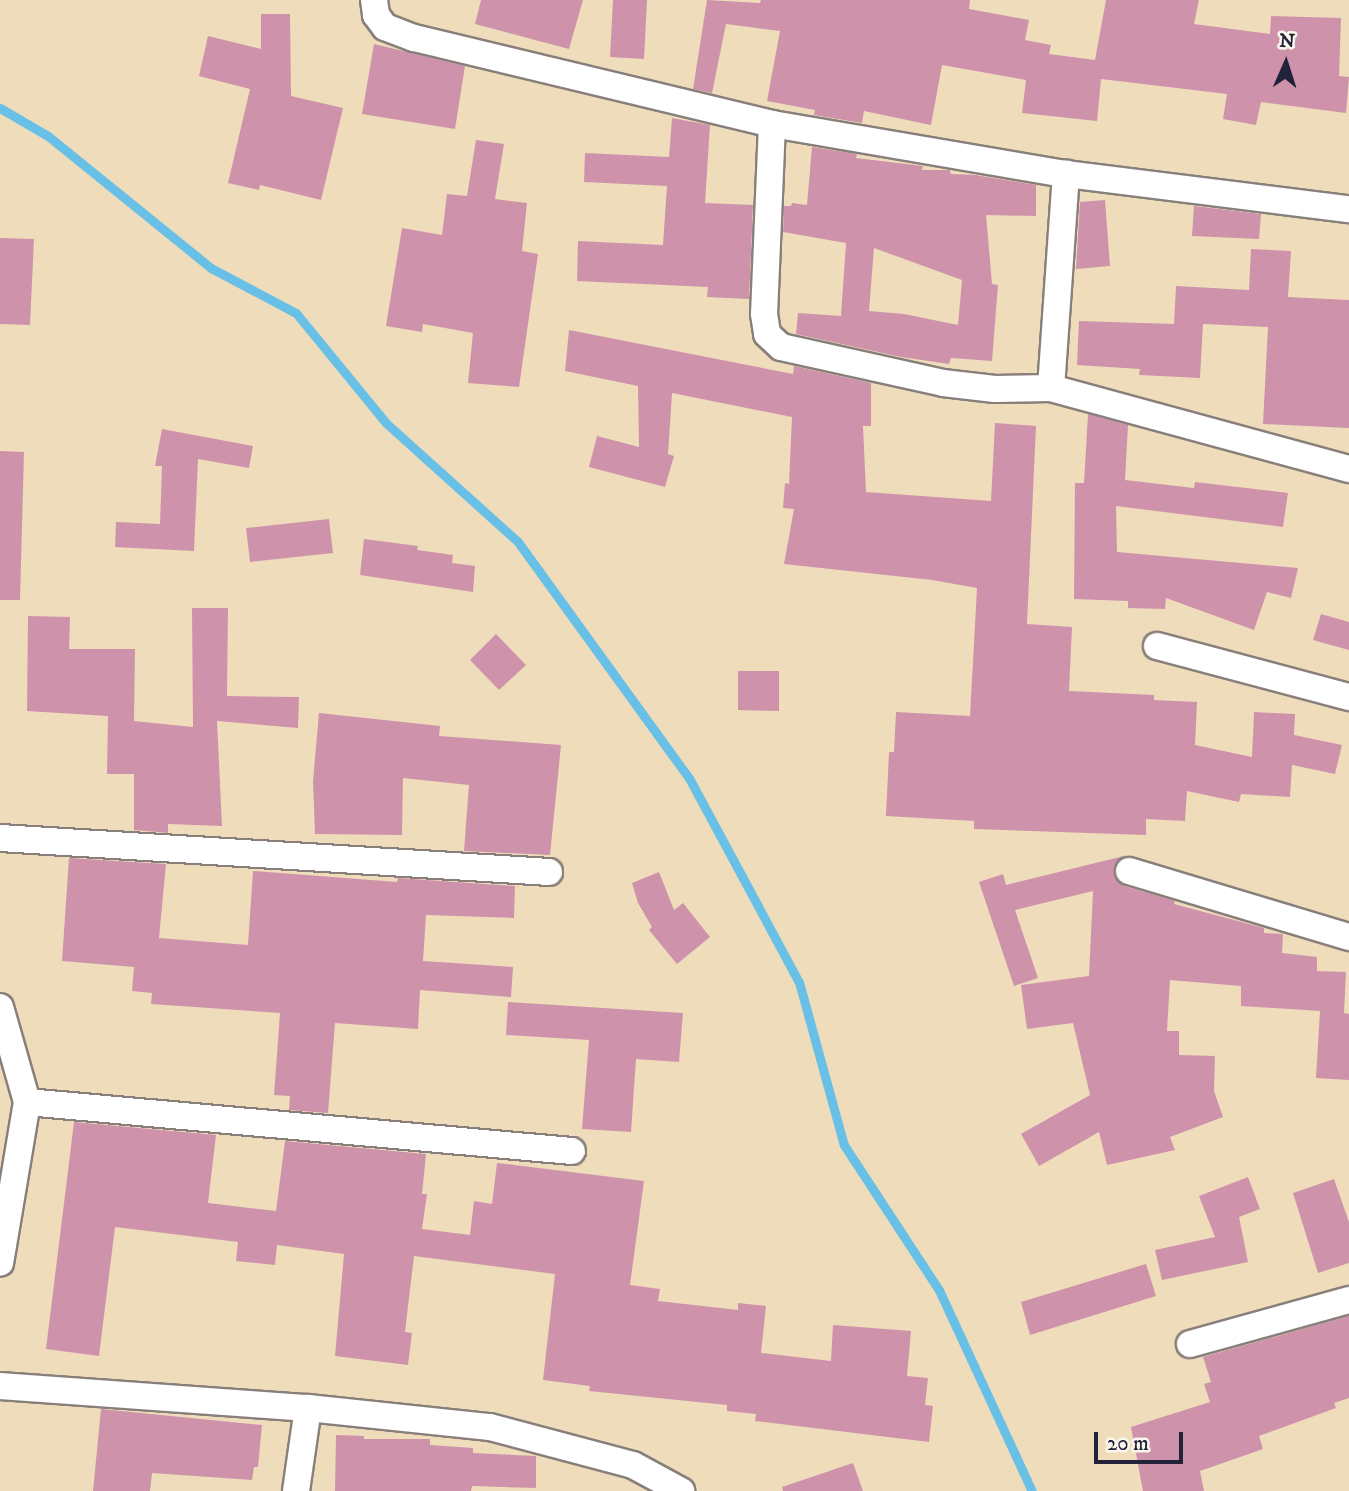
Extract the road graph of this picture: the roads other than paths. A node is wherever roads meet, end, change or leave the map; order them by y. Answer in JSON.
{"nodes":[{"id":1,"x":374,"y":0,"type":"edge"},
{"id":2,"x":772,"y":124,"type":"junction"},
{"id":3,"x":1066,"y":174,"type":"junction"},
{"id":4,"x":1349,"y":209,"type":"edge"},
{"id":5,"x":1051,"y":388,"type":"junction"},
{"id":6,"x":1349,"y":468,"type":"edge"},
{"id":7,"x":1157,"y":646,"type":"dead end"},
{"id":8,"x":1349,"y":697,"type":"edge"},
{"id":9,"x":0,"y":838,"type":"edge"},
{"id":10,"x":1129,"y":871,"type":"dead end"},
{"id":11,"x":549,"y":872,"type":"dead end"},
{"id":12,"x":1349,"y":937,"type":"edge"},
{"id":13,"x":0,"y":1007,"type":"edge"},
{"id":14,"x":27,"y":1102,"type":"junction"},
{"id":15,"x":572,"y":1151,"type":"dead end"},
{"id":16,"x":0,"y":1263,"type":"edge"},
{"id":17,"x":1349,"y":1300,"type":"edge"},
{"id":18,"x":1191,"y":1344,"type":"dead end"},
{"id":19,"x":0,"y":1386,"type":"edge"},
{"id":20,"x":308,"y":1408,"type":"junction"},
{"id":21,"x":296,"y":1491,"type":"edge"},
{"id":22,"x":681,"y":1491,"type":"edge"}],
"edges":[{"from":1,"to":2,"type":"street"},
{"from":2,"to":3,"type":"street"},
{"from":2,"to":5,"type":"street"},
{"from":3,"to":4,"type":"street"},
{"from":3,"to":5,"type":"street"},
{"from":5,"to":6,"type":"street"},
{"from":7,"to":8,"type":"street"},
{"from":9,"to":11,"type":"street"},
{"from":10,"to":12,"type":"street"},
{"from":13,"to":14,"type":"street"},
{"from":14,"to":15,"type":"street"},
{"from":14,"to":16,"type":"street"},
{"from":17,"to":18,"type":"street"},
{"from":19,"to":20,"type":"street"},
{"from":20,"to":21,"type":"street"},
{"from":20,"to":22,"type":"street"}]}
